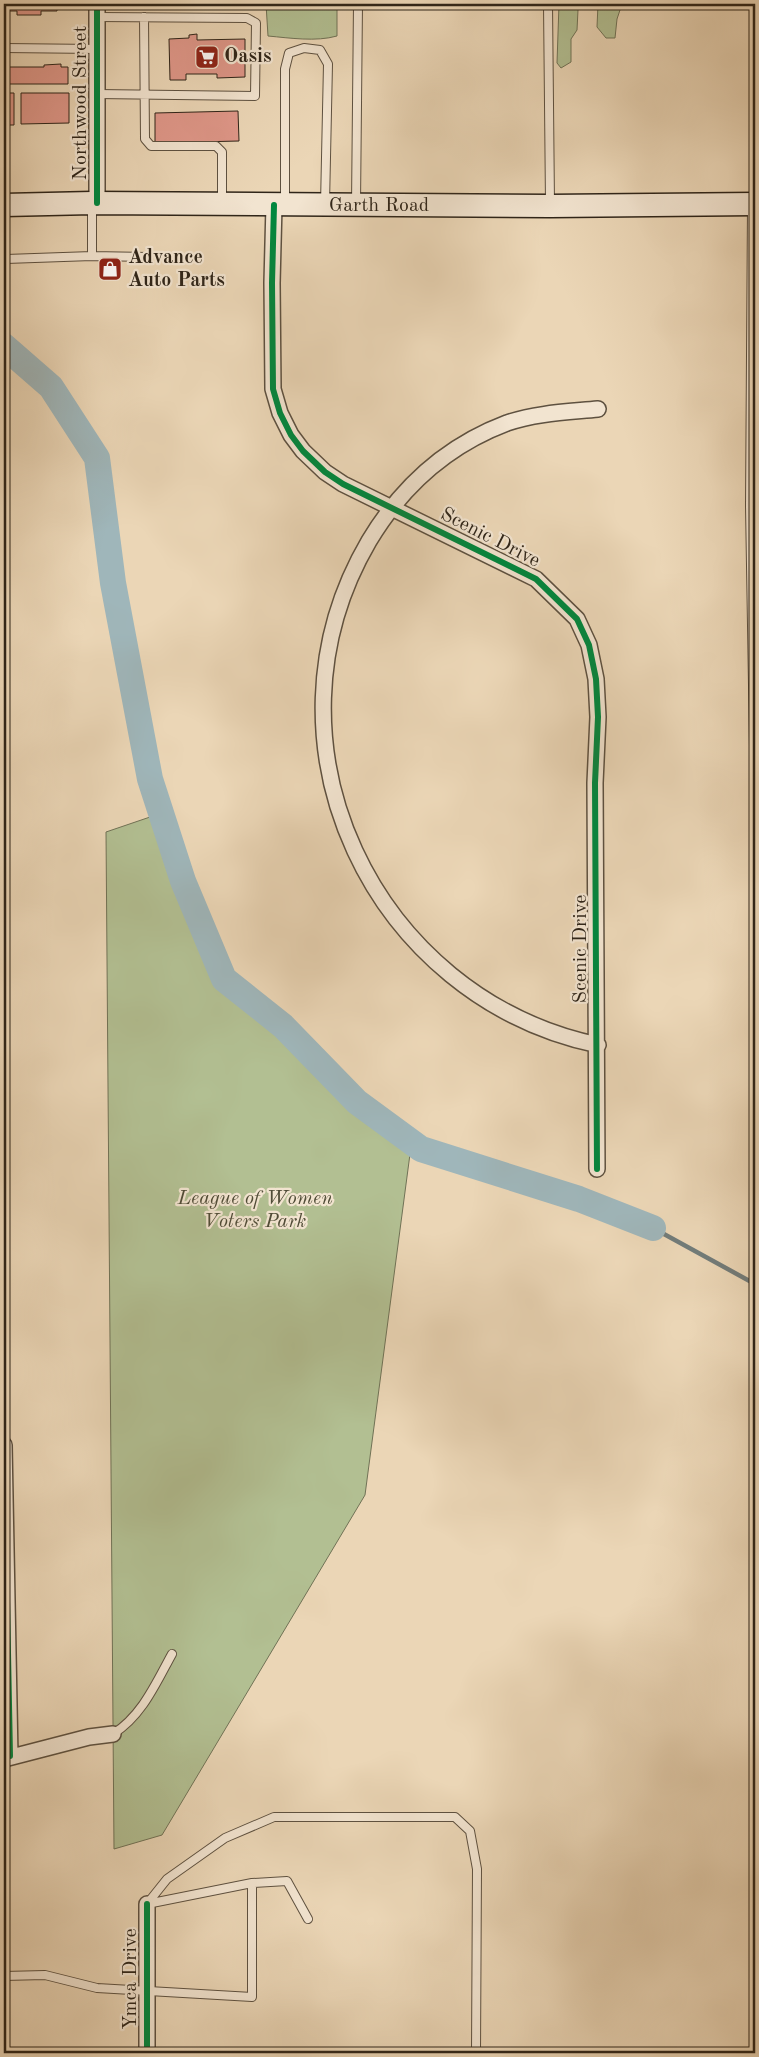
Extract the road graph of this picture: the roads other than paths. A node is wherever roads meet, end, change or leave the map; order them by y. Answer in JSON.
{"nodes":[{"id":1,"x":358,"y":4,"type":"edge"},
{"id":2,"x":548,"y":4,"type":"edge"},
{"id":3,"x":97,"y":10,"type":"edge"},
{"id":4,"x":144,"y":17,"type":"junction"},
{"id":5,"x":4,"y":48,"type":"edge"},
{"id":6,"x":97,"y":49,"type":"junction"},
{"id":7,"x":97,"y":94,"type":"junction"},
{"id":8,"x":144,"y":94,"type":"junction"},
{"id":9,"x":94,"y":203,"type":"junction"},
{"id":10,"x":753,"y":204,"type":"edge"},
{"id":11,"x":4,"y":205,"type":"edge"},
{"id":12,"x":222,"y":205,"type":"junction"},
{"id":13,"x":280,"y":205,"type":"junction"},
{"id":14,"x":324,"y":206,"type":"junction"},
{"id":15,"x":356,"y":206,"type":"junction"},
{"id":16,"x":550,"y":206,"type":"junction"},
{"id":17,"x":92,"y":256,"type":"junction"},
{"id":18,"x":148,"y":257,"type":"dead end"},
{"id":19,"x":6,"y":259,"type":"dead end"},
{"id":20,"x":598,"y":409,"type":"dead end"},
{"id":21,"x":753,"y":506,"type":"edge"},
{"id":22,"x":392,"y":508,"type":"junction"},
{"id":23,"x":755,"y":745,"type":"edge"},
{"id":24,"x":598,"y":1045,"type":"junction"},
{"id":25,"x":597,"y":1169,"type":"dead end"},
{"id":26,"x":4,"y":1445,"type":"edge"},
{"id":27,"x":172,"y":1654,"type":"dead end"},
{"id":28,"x":113,"y":1734,"type":"joint"},
{"id":29,"x":7,"y":1757,"type":"edge"},
{"id":30,"x":252,"y":1883,"type":"junction"},
{"id":31,"x":147,"y":1904,"type":"junction"},
{"id":32,"x":308,"y":1919,"type":"dead end"},
{"id":33,"x":4,"y":1976,"type":"edge"},
{"id":34,"x":147,"y":1992,"type":"junction"},
{"id":35,"x":147,"y":2053,"type":"edge"},
{"id":36,"x":476,"y":2053,"type":"edge"}],
"edges":[{"from":1,"to":15,"type":"lane"},
{"from":2,"to":16,"type":"lane"},
{"from":3,"to":4,"type":"lane"},
{"from":3,"to":6,"type":"street","name":"Northwood Street"},
{"from":4,"to":8,"type":"lane"},
{"from":4,"to":8,"type":"lane"},
{"from":5,"to":6,"type":"lane"},
{"from":6,"to":7,"type":"street","name":"Northwood Street"},
{"from":7,"to":8,"type":"lane"},
{"from":7,"to":9,"type":"street","name":"Northwood Street"},
{"from":8,"to":12,"type":"lane"},
{"from":9,"to":11,"type":"main road","name":"Garth Road"},
{"from":9,"to":12,"type":"main road","name":"Garth Road"},
{"from":9,"to":17,"type":"lane"},
{"from":10,"to":16,"type":"main road","name":"Garth Road"},
{"from":10,"to":21,"type":"lane"},
{"from":12,"to":13,"type":"main road","name":"Garth Road"},
{"from":13,"to":14,"type":"main road","name":"Garth Road"},
{"from":13,"to":14,"type":"lane"},
{"from":13,"to":22,"type":"street","name":"Scenic Drive"},
{"from":14,"to":15,"type":"main road","name":"Garth Road"},
{"from":15,"to":16,"type":"main road","name":"Garth Road"},
{"from":17,"to":18,"type":"lane"},
{"from":17,"to":19,"type":"lane"},
{"from":20,"to":22,"type":"street"},
{"from":21,"to":23,"type":"lane"},
{"from":22,"to":24,"type":"street","name":"Scenic Drive"},
{"from":22,"to":24,"type":"street"},
{"from":24,"to":25,"type":"street","name":"Scenic Drive"},
{"from":26,"to":29,"type":"street"},
{"from":27,"to":28,"type":"lane"},
{"from":28,"to":29,"type":"street"},
{"from":30,"to":31,"type":"lane"},
{"from":30,"to":32,"type":"lane"},
{"from":30,"to":34,"type":"lane"},
{"from":31,"to":34,"type":"street","name":"Ymca Drive"},
{"from":31,"to":36,"type":"lane"},
{"from":33,"to":34,"type":"lane"},
{"from":34,"to":35,"type":"street","name":"Ymca Drive"}]}
